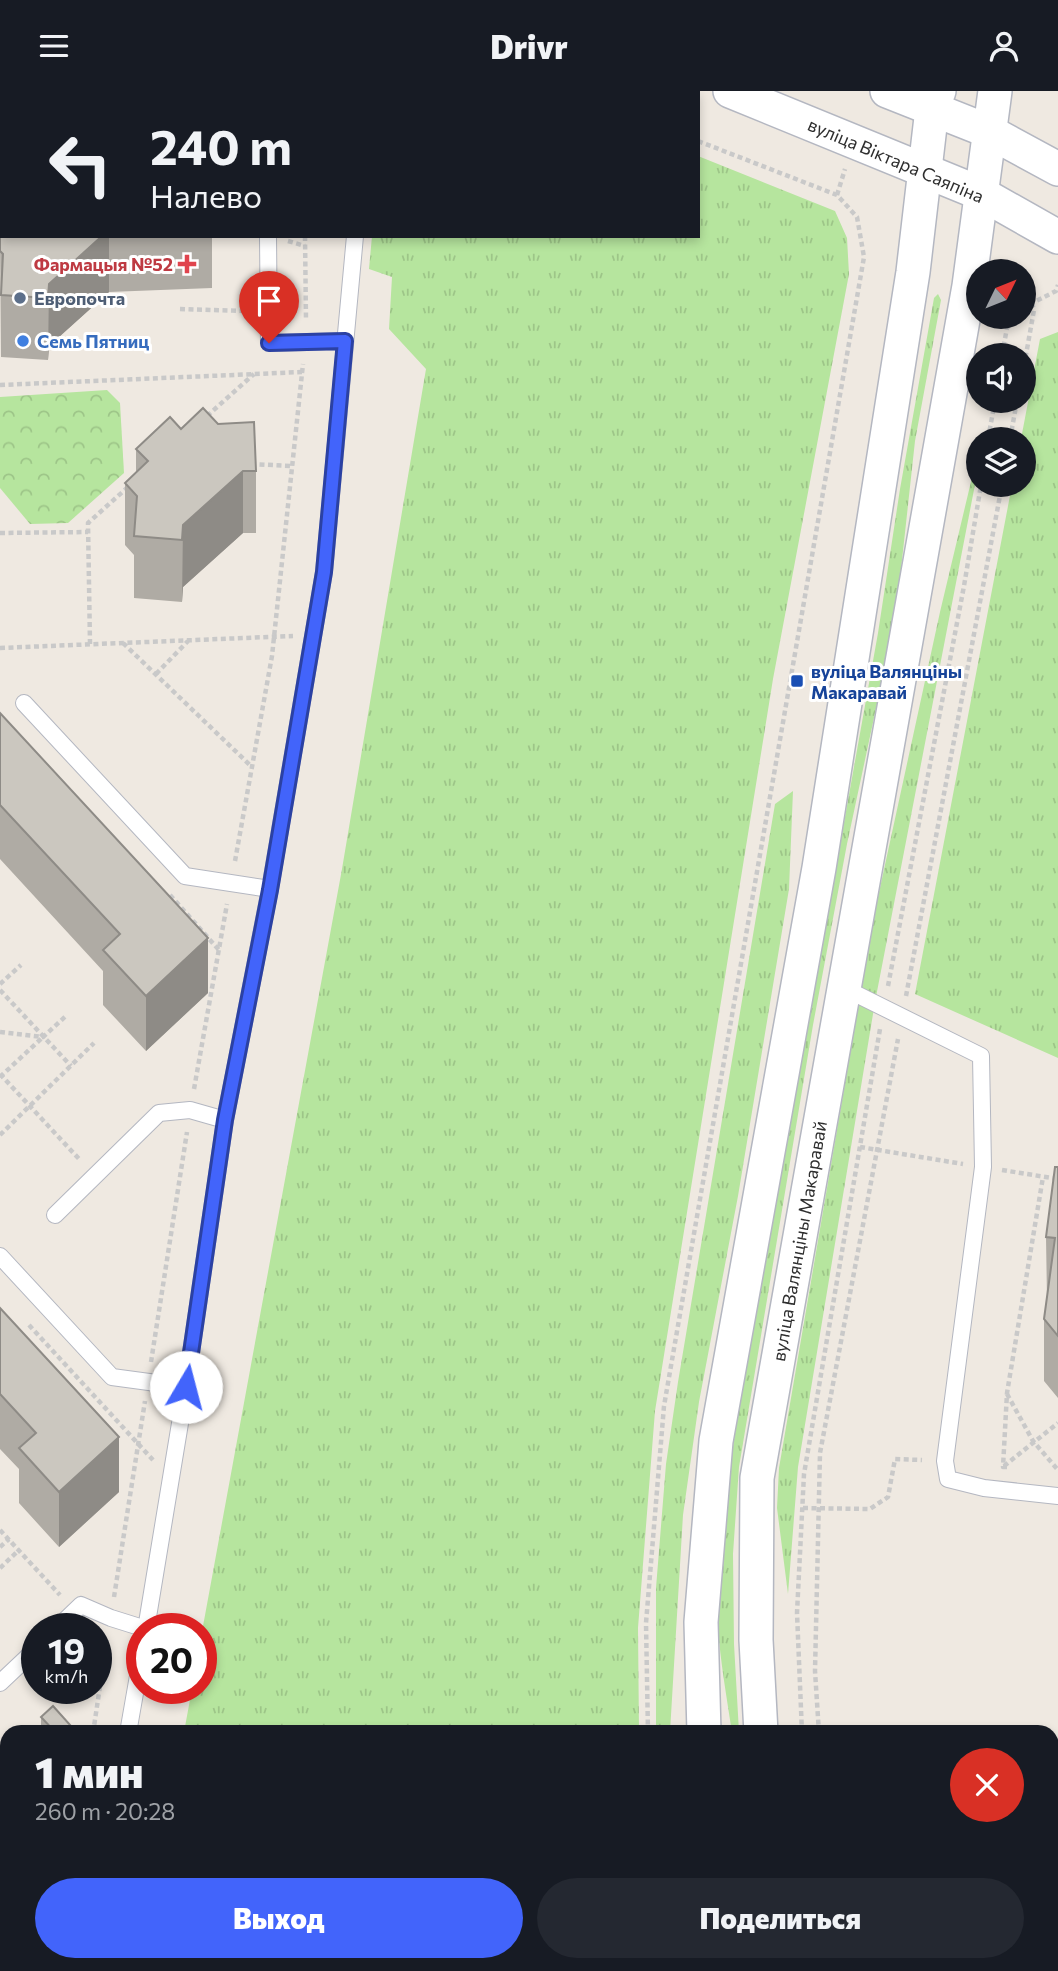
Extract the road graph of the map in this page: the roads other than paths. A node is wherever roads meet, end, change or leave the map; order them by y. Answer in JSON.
{"nodes":[{"id":1,"x":730,"y":91,"type":"edge"},
{"id":2,"x":887,"y":91,"type":"edge"},
{"id":3,"x":995,"y":91,"type":"edge"},
{"id":4,"x":935,"y":100,"type":"edge"},
{"id":5,"x":988,"y":131,"type":"junction"},
{"id":6,"x":1058,"y":169,"type":"edge"},
{"id":7,"x":926,"y":173,"type":"junction"},
{"id":8,"x":982,"y":194,"type":"junction"},
{"id":9,"x":1058,"y":237,"type":"edge"},
{"id":10,"x":268,"y":238,"type":"edge"},
{"id":11,"x":355,"y":238,"type":"edge"},
{"id":12,"x":345,"y":341,"type":"junction"},
{"id":13,"x":24,"y":703,"type":"dead end"},
{"id":14,"x":270,"y":890,"type":"junction"},
{"id":15,"x":844,"y":988,"type":"junction"},
{"id":16,"x":225,"y":1120,"type":"junction"},
{"id":17,"x":55,"y":1215,"type":"dead end"},
{"id":18,"x":0,"y":1256,"type":"edge"},
{"id":19,"x":186,"y":1387,"type":"junction"},
{"id":20,"x":1058,"y":1496,"type":"edge"},
{"id":21,"x":73,"y":1613,"type":"edge"},
{"id":22,"x":99,"y":1613,"type":"edge"},
{"id":23,"x":149,"y":1613,"type":"edge"},
{"id":24,"x":21,"y":1663,"type":"edge"},
{"id":25,"x":0,"y":1683,"type":"edge"},
{"id":26,"x":133,"y":1704,"type":"edge"},
{"id":27,"x":129,"y":1725,"type":"edge"},
{"id":28,"x":704,"y":1725,"type":"edge"},
{"id":29,"x":761,"y":1725,"type":"edge"}],
"edges":[{"from":1,"to":7,"type":"street","name":"вуліца Віктара Саяпіна"},
{"from":2,"to":4,"type":"street"},
{"from":3,"to":5,"type":"street","name":"вуліца Валянціны Макаравай"},
{"from":4,"to":5,"type":"street"},
{"from":4,"to":7,"type":"street"},
{"from":5,"to":6,"type":"street"},
{"from":5,"to":8,"type":"street","name":"вуліца Валянціны Макаравай"},
{"from":7,"to":8,"type":"street","name":"вуліца Віктара Саяпіна"},
{"from":7,"to":28,"type":"street"},
{"from":8,"to":9,"type":"street","name":"вуліца Віктара Саяпіна"},
{"from":8,"to":15,"type":"street","name":"вуліца Валянціны Макаравай"},
{"from":10,"to":12,"type":"lane"},
{"from":11,"to":12,"type":"lane"},
{"from":12,"to":14,"type":"lane"},
{"from":13,"to":14,"type":"lane"},
{"from":14,"to":16,"type":"lane"},
{"from":15,"to":20,"type":"lane"},
{"from":15,"to":29,"type":"street","name":"вуліца Валянціны Макаравай"},
{"from":16,"to":17,"type":"lane"},
{"from":16,"to":19,"type":"lane"},
{"from":18,"to":19,"type":"lane"},
{"from":19,"to":23,"type":"lane"},
{"from":21,"to":22,"type":"lane"},
{"from":24,"to":25,"type":"lane"},
{"from":26,"to":27,"type":"lane"}]}
